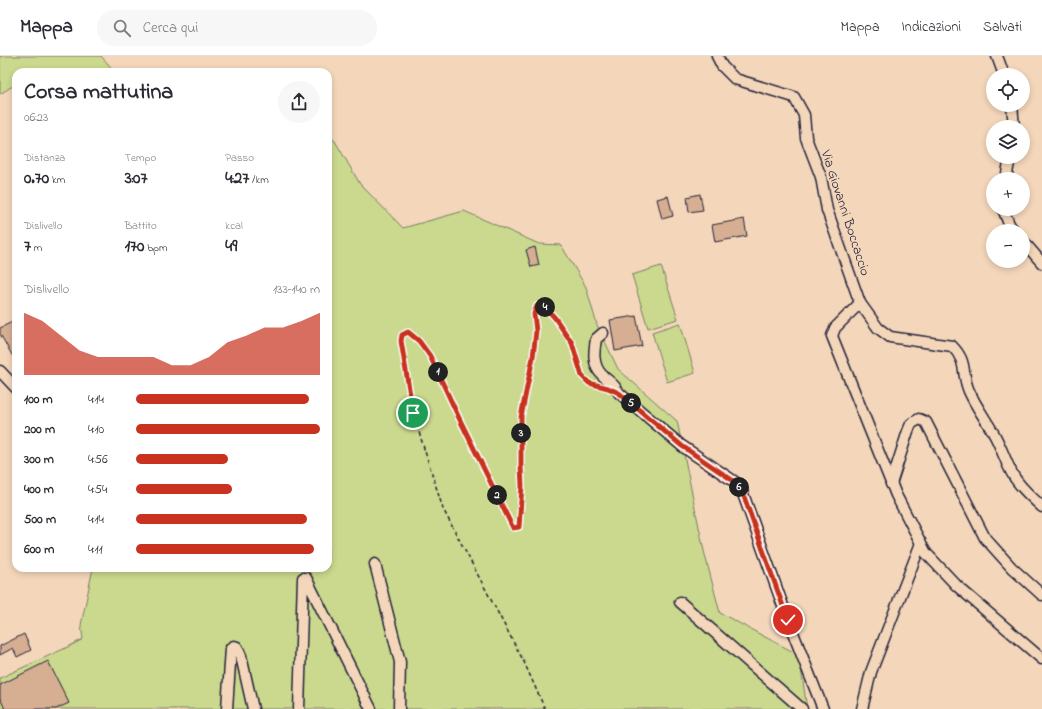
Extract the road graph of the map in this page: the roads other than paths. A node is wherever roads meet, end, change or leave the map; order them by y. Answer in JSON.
{"nodes":[{"id":1,"x":717,"y":56,"type":"edge"},
{"id":2,"x":997,"y":56,"type":"edge"},
{"id":3,"x":1001,"y":68,"type":"edge"},
{"id":4,"x":1030,"y":249,"type":"edge"},
{"id":5,"x":1042,"y":262,"type":"edge"},
{"id":6,"x":860,"y":303,"type":"junction"},
{"id":7,"x":603,"y":333,"type":"dead end"},
{"id":8,"x":0,"y":371,"type":"edge"},
{"id":9,"x":12,"y":384,"type":"edge"},
{"id":10,"x":891,"y":484,"type":"junction"},
{"id":11,"x":1042,"y":507,"type":"edge"},
{"id":12,"x":921,"y":543,"type":"junction"},
{"id":13,"x":375,"y":564,"type":"dead end"},
{"id":14,"x":1042,"y":595,"type":"edge"},
{"id":15,"x":680,"y":602,"type":"dead end"},
{"id":16,"x":1042,"y":659,"type":"edge"},
{"id":17,"x":227,"y":709,"type":"edge"},
{"id":18,"x":253,"y":709,"type":"edge"},
{"id":19,"x":299,"y":709,"type":"edge"},
{"id":20,"x":371,"y":709,"type":"edge"},
{"id":21,"x":399,"y":709,"type":"edge"},
{"id":22,"x":802,"y":709,"type":"edge"},
{"id":23,"x":823,"y":709,"type":"edge"},
{"id":24,"x":862,"y":709,"type":"edge"}],
"edges":[{"from":1,"to":6,"type":"street","name":"Via Giovanni Boccaccio"},
{"from":2,"to":3,"type":"street"},
{"from":4,"to":5,"type":"street"},
{"from":6,"to":10,"type":"street"},
{"from":6,"to":11,"type":"street","name":"Via Giovanni Boccaccio"},
{"from":7,"to":23,"type":"street"},
{"from":8,"to":9,"type":"street"},
{"from":10,"to":12,"type":"street"},
{"from":10,"to":14,"type":"street"},
{"from":12,"to":16,"type":"street"},
{"from":12,"to":24,"type":"street"},
{"from":13,"to":21,"type":"street"},
{"from":15,"to":22,"type":"street"},
{"from":17,"to":18,"type":"street"},
{"from":19,"to":20,"type":"street"}]}
